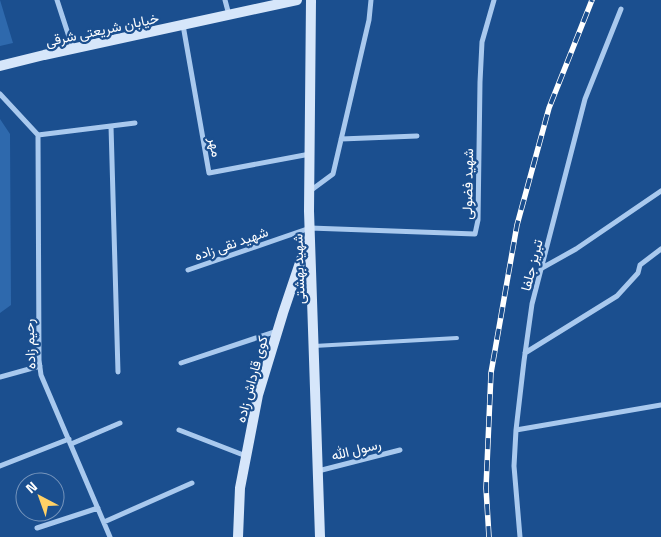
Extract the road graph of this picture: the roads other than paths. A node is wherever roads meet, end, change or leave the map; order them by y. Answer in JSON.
{"nodes":[{"id":1,"x":57,"y":0,"type":"edge"},
{"id":2,"x":225,"y":0,"type":"edge"},
{"id":3,"x":297,"y":0,"type":"edge"},
{"id":4,"x":311,"y":0,"type":"edge"},
{"id":5,"x":371,"y":0,"type":"edge"},
{"id":6,"x":494,"y":0,"type":"edge"},
{"id":7,"x":621,"y":8,"type":"dead end"},
{"id":8,"x":229,"y":15,"type":"junction"},
{"id":9,"x":183,"y":25,"type":"junction"},
{"id":10,"x":73,"y":49,"type":"junction"},
{"id":11,"x":0,"y":66,"type":"edge"},
{"id":12,"x":0,"y":94,"type":"edge"},
{"id":13,"x":134,"y":123,"type":"dead end"},
{"id":14,"x":111,"y":126,"type":"junction"},
{"id":15,"x":38,"y":135,"type":"junction"},
{"id":16,"x":417,"y":136,"type":"dead end"},
{"id":17,"x":341,"y":139,"type":"junction"},
{"id":18,"x":310,"y":154,"type":"junction"},
{"id":19,"x":310,"y":191,"type":"junction"},
{"id":20,"x":661,"y":191,"type":"edge"},
{"id":21,"x":310,"y":231,"type":"junction"},
{"id":22,"x":661,"y":249,"type":"edge"},
{"id":23,"x":542,"y":268,"type":"junction"},
{"id":24,"x":188,"y":270,"type":"dead end"},
{"id":25,"x":278,"y":331,"type":"junction"},
{"id":26,"x":457,"y":338,"type":"dead end"},
{"id":27,"x":314,"y":346,"type":"junction"},
{"id":28,"x":525,"y":353,"type":"junction"},
{"id":29,"x":181,"y":363,"type":"dead end"},
{"id":30,"x":40,"y":366,"type":"junction"},
{"id":31,"x":118,"y":372,"type":"dead end"},
{"id":32,"x":0,"y":378,"type":"edge"},
{"id":33,"x":661,"y":405,"type":"edge"},
{"id":34,"x":120,"y":423,"type":"dead end"},
{"id":35,"x":179,"y":430,"type":"dead end"},
{"id":36,"x":516,"y":430,"type":"junction"},
{"id":37,"x":70,"y":442,"type":"junction"},
{"id":38,"x":400,"y":450,"type":"dead end"},
{"id":39,"x":246,"y":456,"type":"junction"},
{"id":40,"x":0,"y":466,"type":"edge"},
{"id":41,"x":318,"y":471,"type":"junction"},
{"id":42,"x":192,"y":483,"type":"dead end"},
{"id":43,"x":98,"y":508,"type":"junction"},
{"id":44,"x":104,"y":522,"type":"junction"},
{"id":45,"x":37,"y":528,"type":"dead end"},
{"id":46,"x":110,"y":537,"type":"edge"},
{"id":47,"x":238,"y":537,"type":"edge"},
{"id":48,"x":320,"y":537,"type":"edge"},
{"id":49,"x":520,"y":537,"type":"edge"}],
"edges":[{"from":1,"to":10,"type":"street"},
{"from":2,"to":8,"type":"street"},
{"from":3,"to":8,"type":"street","name":"خیابان شریعتی شرقی"},
{"from":4,"to":18,"type":"street","name":"شهید بهشتی"},
{"from":5,"to":17,"type":"street"},
{"from":6,"to":21,"type":"street","name":"شهید فضولی"},
{"from":7,"to":23,"type":"street","name":"تبریز جلفا"},
{"from":8,"to":9,"type":"street","name":"خیابان شریعتی شرقی"},
{"from":9,"to":10,"type":"street","name":"خیابان شریعتی شرقی"},
{"from":9,"to":18,"type":"street","name":"مهر"},
{"from":10,"to":11,"type":"street","name":"خیابان شریعتی شرقی"},
{"from":12,"to":15,"type":"street"},
{"from":13,"to":14,"type":"street"},
{"from":14,"to":15,"type":"street"},
{"from":14,"to":31,"type":"street"},
{"from":15,"to":30,"type":"street","name":"رحیم زاده"},
{"from":16,"to":17,"type":"street"},
{"from":17,"to":19,"type":"street"},
{"from":18,"to":19,"type":"street","name":"شهید بهشتی"},
{"from":19,"to":21,"type":"street","name":"شهید بهشتی"},
{"from":20,"to":23,"type":"street"},
{"from":21,"to":24,"type":"street","name":"شهید نقی زاده"},
{"from":21,"to":25,"type":"street","name":"کوی قارداش زاده"},
{"from":21,"to":27,"type":"street","name":"شهید بهشتی"},
{"from":22,"to":28,"type":"street"},
{"from":23,"to":28,"type":"street","name":"تبریز جلفا"},
{"from":25,"to":29,"type":"street"},
{"from":25,"to":39,"type":"street","name":"کوی قارداش زاده"},
{"from":26,"to":27,"type":"lane"},
{"from":27,"to":41,"type":"street","name":"شهید بهشتی"},
{"from":28,"to":36,"type":"street","name":"تبریز جلفا"},
{"from":30,"to":32,"type":"street"},
{"from":30,"to":37,"type":"street","name":"رحیم زاده"},
{"from":33,"to":36,"type":"street"},
{"from":34,"to":37,"type":"street"},
{"from":35,"to":39,"type":"street"},
{"from":36,"to":49,"type":"street","name":"تبریز جلفا"},
{"from":37,"to":40,"type":"street"},
{"from":37,"to":43,"type":"street","name":"رحیم زاده"},
{"from":38,"to":41,"type":"street","name":"رسول الله"},
{"from":39,"to":47,"type":"street","name":"کوی قارداش زاده"},
{"from":41,"to":48,"type":"street","name":"شهید بهشتی"},
{"from":42,"to":44,"type":"street"},
{"from":43,"to":44,"type":"street","name":"رحیم زاده"},
{"from":43,"to":45,"type":"street"},
{"from":44,"to":46,"type":"street","name":"رحیم زاده"}]}
